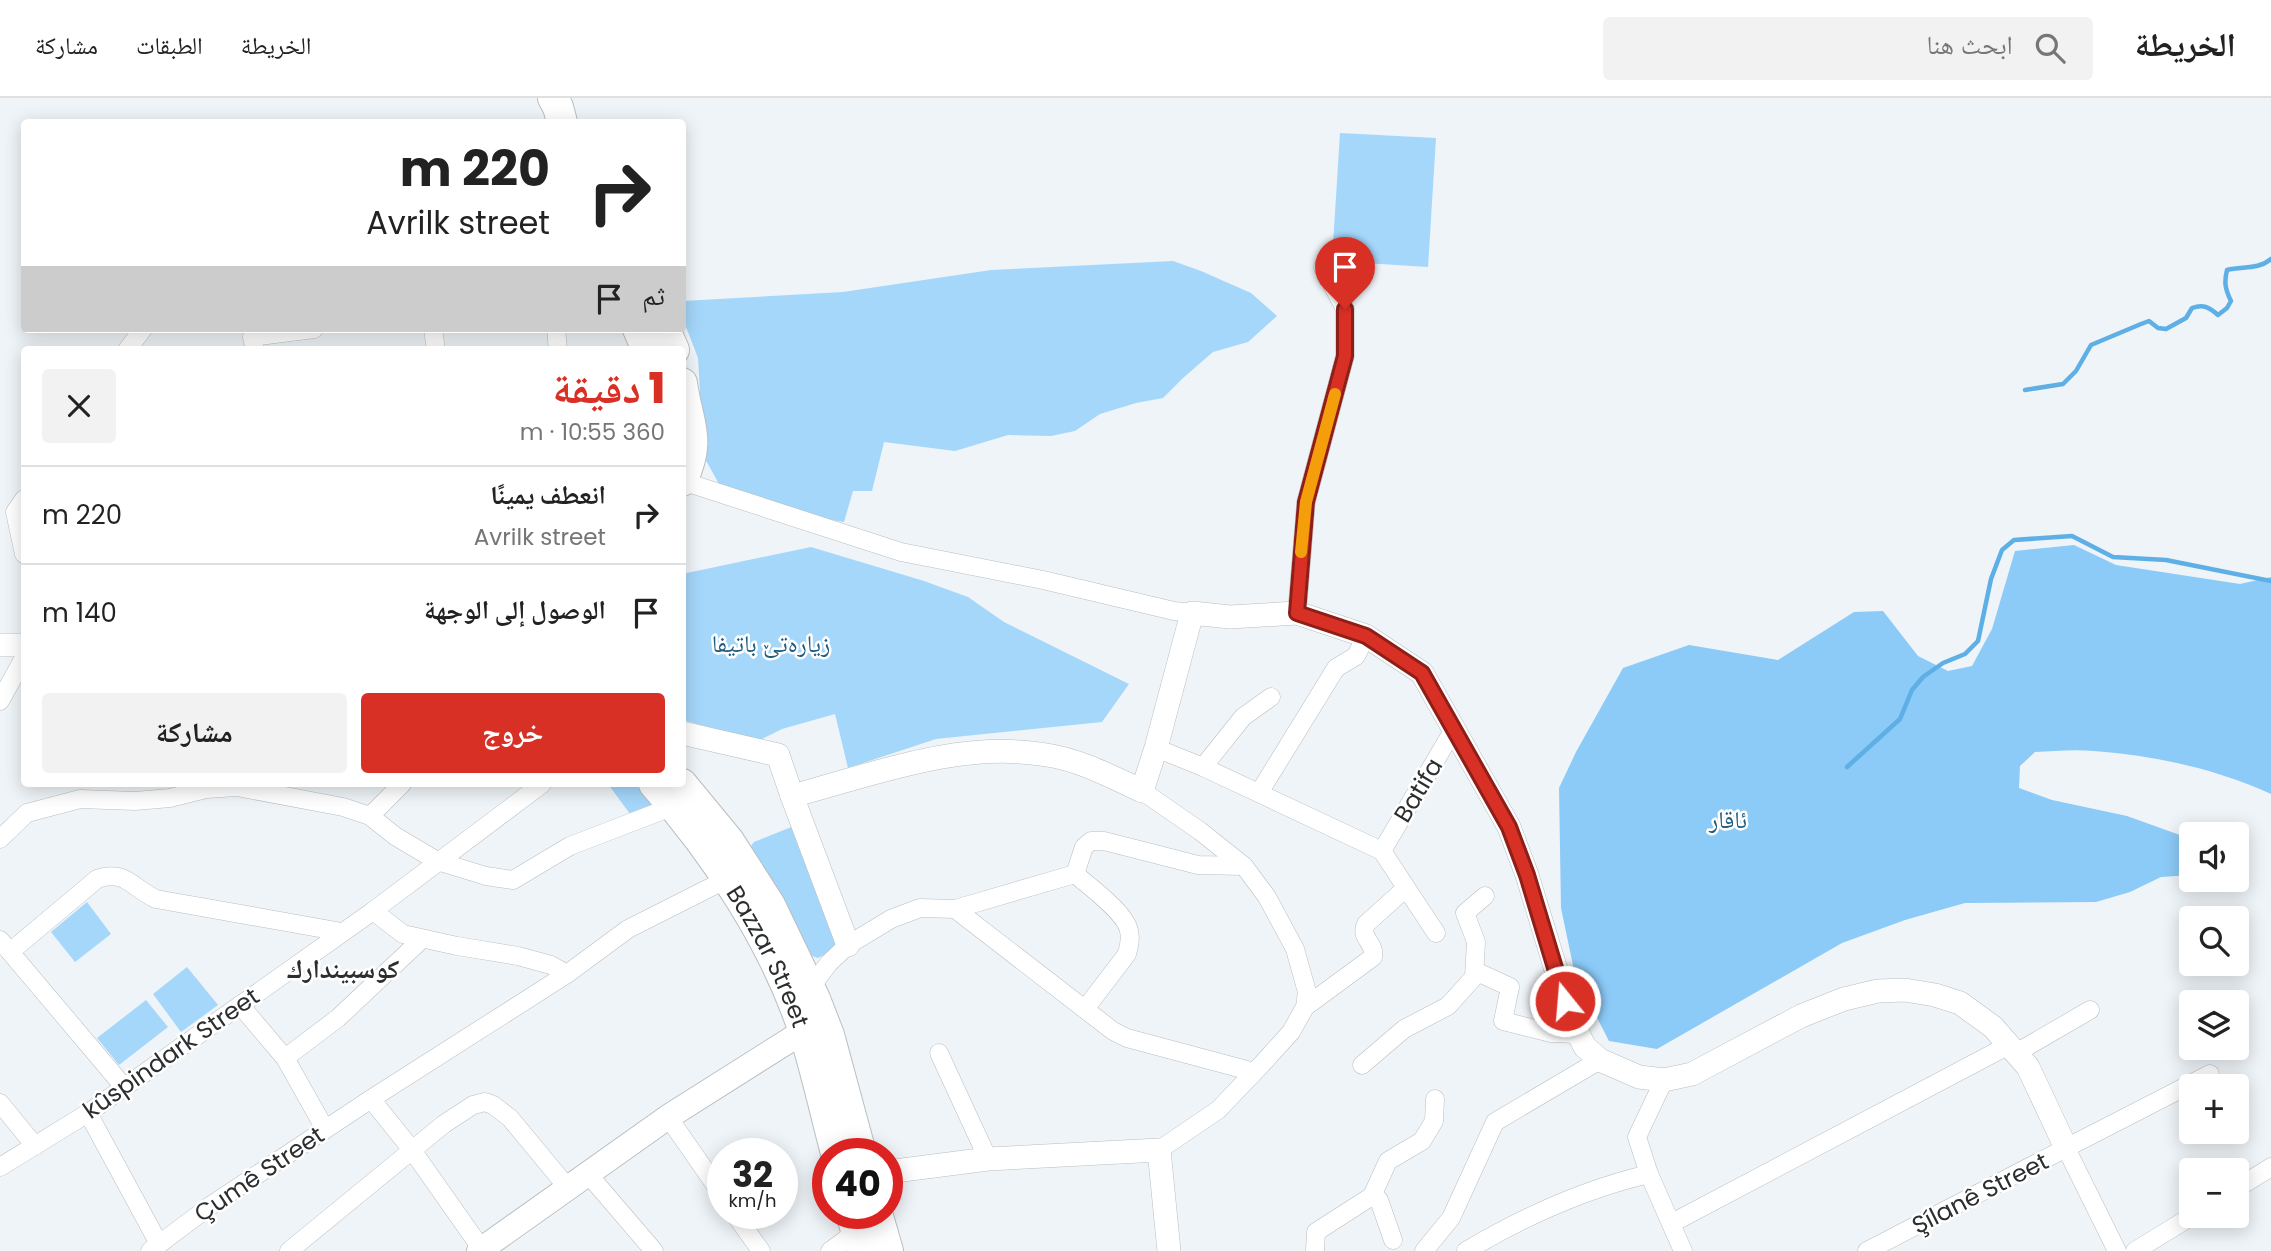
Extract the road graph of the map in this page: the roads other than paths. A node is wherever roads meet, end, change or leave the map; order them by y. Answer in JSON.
{"nodes":[{"id":1,"x":552,"y":98,"type":"edge"},
{"id":2,"x":561,"y":119,"type":"edge"},
{"id":3,"x":1323,"y":267,"type":"dead end"},
{"id":4,"x":289,"y":333,"type":"edge"},
{"id":5,"x":252,"y":339,"type":"edge"},
{"id":6,"x":686,"y":404,"type":"edge"},
{"id":7,"x":686,"y":473,"type":"edge"},
{"id":8,"x":686,"y":482,"type":"edge"},
{"id":9,"x":21,"y":503,"type":"edge"},
{"id":10,"x":21,"y":540,"type":"edge"},
{"id":11,"x":1192,"y":613,"type":"junction"},
{"id":12,"x":1297,"y":613,"type":"junction"},
{"id":13,"x":1366,"y":636,"type":"junction"},
{"id":14,"x":0,"y":645,"type":"edge"},
{"id":15,"x":21,"y":645,"type":"edge"},
{"id":16,"x":21,"y":663,"type":"edge"},
{"id":17,"x":1271,"y":697,"type":"dead end"},
{"id":18,"x":0,"y":701,"type":"edge"},
{"id":19,"x":1454,"y":729,"type":"junction"},
{"id":20,"x":686,"y":734,"type":"edge"},
{"id":21,"x":1156,"y":748,"type":"junction"},
{"id":22,"x":1203,"y":767,"type":"junction"},
{"id":23,"x":399,"y":787,"type":"edge"},
{"id":24,"x":538,"y":787,"type":"edge"},
{"id":25,"x":670,"y":791,"type":"edge"},
{"id":26,"x":1142,"y":791,"type":"junction"},
{"id":27,"x":1259,"y":793,"type":"junction"},
{"id":28,"x":792,"y":796,"type":"junction"},
{"id":29,"x":370,"y":816,"type":"junction"},
{"id":30,"x":0,"y":839,"type":"edge"},
{"id":31,"x":1382,"y":850,"type":"junction"},
{"id":32,"x":437,"y":861,"type":"junction"},
{"id":33,"x":1244,"y":866,"type":"junction"},
{"id":34,"x":1075,"y":874,"type":"junction"},
{"id":35,"x":727,"y":879,"type":"junction"},
{"id":36,"x":1406,"y":888,"type":"junction"},
{"id":37,"x":1485,"y":896,"type":"dead end"},
{"id":38,"x":955,"y":909,"type":"junction"},
{"id":39,"x":373,"y":911,"type":"junction"},
{"id":40,"x":342,"y":932,"type":"junction"},
{"id":41,"x":1436,"y":933,"type":"dead end"},
{"id":42,"x":422,"y":939,"type":"junction"},
{"id":43,"x":848,"y":945,"type":"junction"},
{"id":44,"x":5,"y":946,"type":"edge"},
{"id":45,"x":1475,"y":971,"type":"junction"},
{"id":46,"x":566,"y":974,"type":"junction"},
{"id":47,"x":810,"y":988,"type":"junction"},
{"id":48,"x":240,"y":1004,"type":"junction"},
{"id":49,"x":1305,"y":1007,"type":"junction"},
{"id":50,"x":1085,"y":1009,"type":"junction"},
{"id":51,"x":2090,"y":1010,"type":"dead end"},
{"id":52,"x":803,"y":1031,"type":"junction"},
{"id":53,"x":1578,"y":1034,"type":"junction"},
{"id":54,"x":2013,"y":1049,"type":"junction"},
{"id":55,"x":939,"y":1053,"type":"dead end"},
{"id":56,"x":285,"y":1058,"type":"junction"},
{"id":57,"x":1600,"y":1060,"type":"junction"},
{"id":58,"x":1362,"y":1065,"type":"dead end"},
{"id":59,"x":1254,"y":1072,"type":"junction"},
{"id":60,"x":1664,"y":1080,"type":"junction"},
{"id":61,"x":124,"y":1087,"type":"junction"},
{"id":62,"x":2179,"y":1090,"type":"edge"},
{"id":63,"x":834,"y":1098,"type":"junction"},
{"id":64,"x":371,"y":1099,"type":"junction"},
{"id":65,"x":1435,"y":1099,"type":"dead end"},
{"id":66,"x":0,"y":1103,"type":"edge"},
{"id":67,"x":88,"y":1113,"type":"junction"},
{"id":68,"x":668,"y":1117,"type":"junction"},
{"id":69,"x":326,"y":1129,"type":"junction"},
{"id":70,"x":835,"y":1138,"type":"edge"},
{"id":71,"x":854,"y":1138,"type":"edge"},
{"id":72,"x":35,"y":1146,"type":"junction"},
{"id":73,"x":2066,"y":1148,"type":"junction"},
{"id":74,"x":412,"y":1150,"type":"junction"},
{"id":75,"x":1159,"y":1150,"type":"junction"},
{"id":76,"x":988,"y":1159,"type":"junction"},
{"id":77,"x":0,"y":1167,"type":"edge"},
{"id":78,"x":2271,"y":1167,"type":"edge"},
{"id":79,"x":903,"y":1170,"type":"edge"},
{"id":80,"x":707,"y":1173,"type":"edge"},
{"id":81,"x":1649,"y":1174,"type":"junction"},
{"id":82,"x":578,"y":1181,"type":"junction"},
{"id":83,"x":2249,"y":1181,"type":"edge"},
{"id":84,"x":1372,"y":1196,"type":"junction"},
{"id":85,"x":1672,"y":1223,"type":"junction"},
{"id":86,"x":2179,"y":1224,"type":"edge"},
{"id":87,"x":745,"y":1229,"type":"edge"},
{"id":88,"x":858,"y":1229,"type":"edge"},
{"id":89,"x":863,"y":1229,"type":"edge"},
{"id":90,"x":1393,"y":1240,"type":"dead end"},
{"id":91,"x":155,"y":1247,"type":"edge"},
{"id":92,"x":481,"y":1250,"type":"edge"},
{"id":93,"x":289,"y":1251,"type":"edge"},
{"id":94,"x":654,"y":1251,"type":"edge"},
{"id":95,"x":761,"y":1251,"type":"edge"},
{"id":96,"x":830,"y":1251,"type":"edge"},
{"id":97,"x":888,"y":1251,"type":"edge"},
{"id":98,"x":1169,"y":1251,"type":"edge"},
{"id":99,"x":1315,"y":1251,"type":"edge"},
{"id":100,"x":1424,"y":1251,"type":"edge"},
{"id":101,"x":1466,"y":1251,"type":"edge"},
{"id":102,"x":1683,"y":1251,"type":"edge"},
{"id":103,"x":1867,"y":1251,"type":"edge"},
{"id":104,"x":2118,"y":1251,"type":"edge"},
{"id":105,"x":2135,"y":1251,"type":"edge"}],
"edges":[{"from":1,"to":2,"type":"highway"},
{"from":3,"to":12,"type":"street"},
{"from":4,"to":5,"type":"street"},
{"from":6,"to":7,"type":"highway"},
{"from":8,"to":11,"type":"street"},
{"from":9,"to":10,"type":"street"},
{"from":11,"to":12,"type":"street"},
{"from":11,"to":21,"type":"street"},
{"from":12,"to":13,"type":"street"},
{"from":13,"to":19,"type":"street"},
{"from":13,"to":27,"type":"street"},
{"from":14,"to":15,"type":"street"},
{"from":16,"to":18,"type":"street"},
{"from":17,"to":22,"type":"street"},
{"from":19,"to":31,"type":"street","name":"Batifa"},
{"from":19,"to":53,"type":"street"},
{"from":20,"to":28,"type":"street"},
{"from":21,"to":22,"type":"street"},
{"from":21,"to":26,"type":"street"},
{"from":22,"to":27,"type":"street"},
{"from":23,"to":29,"type":"street"},
{"from":24,"to":32,"type":"street","name":"kûspindark Street"},
{"from":25,"to":32,"type":"street"},
{"from":25,"to":35,"type":"highway","name":"Bazzar Street"},
{"from":25,"to":47,"type":"highway","name":"Bazzar Street"},
{"from":26,"to":28,"type":"street"},
{"from":26,"to":33,"type":"street"},
{"from":27,"to":31,"type":"street"},
{"from":28,"to":43,"type":"street"},
{"from":29,"to":30,"type":"street"},
{"from":29,"to":32,"type":"street"},
{"from":31,"to":36,"type":"street"},
{"from":32,"to":39,"type":"street","name":"kûspindark Street"},
{"from":33,"to":34,"type":"street"},
{"from":33,"to":49,"type":"street"},
{"from":34,"to":38,"type":"street"},
{"from":34,"to":50,"type":"street"},
{"from":35,"to":46,"type":"street","name":"Çumê Street"},
{"from":35,"to":52,"type":"highway","name":"Bazzar Street"},
{"from":36,"to":41,"type":"street"},
{"from":36,"to":49,"type":"street"},
{"from":37,"to":45,"type":"street"},
{"from":38,"to":43,"type":"street"},
{"from":38,"to":50,"type":"street"},
{"from":39,"to":40,"type":"street","name":"kûspindark Street"},
{"from":39,"to":42,"type":"street"},
{"from":40,"to":44,"type":"street"},
{"from":40,"to":48,"type":"street","name":"kûspindark Street"},
{"from":42,"to":46,"type":"street"},
{"from":42,"to":56,"type":"street"},
{"from":43,"to":47,"type":"street"},
{"from":44,"to":61,"type":"street"},
{"from":45,"to":53,"type":"street"},
{"from":45,"to":58,"type":"street"},
{"from":46,"to":64,"type":"street","name":"Çumê Street"},
{"from":47,"to":63,"type":"highway","name":"Bazzar Street"},
{"from":48,"to":56,"type":"street"},
{"from":48,"to":61,"type":"street","name":"kûspindark Street"},
{"from":49,"to":59,"type":"street"},
{"from":50,"to":59,"type":"street"},
{"from":51,"to":54,"type":"street"},
{"from":52,"to":63,"type":"highway","name":"Bazzar Street"},
{"from":52,"to":68,"type":"main road"},
{"from":53,"to":57,"type":"street"},
{"from":54,"to":60,"type":"street"},
{"from":54,"to":73,"type":"street"},
{"from":54,"to":85,"type":"street"},
{"from":55,"to":76,"type":"street"},
{"from":56,"to":69,"type":"street"},
{"from":57,"to":60,"type":"street"},
{"from":57,"to":100,"type":"street"},
{"from":59,"to":75,"type":"street"},
{"from":60,"to":81,"type":"street"},
{"from":61,"to":67,"type":"street","name":"kûspindark Street"},
{"from":62,"to":73,"type":"street"},
{"from":63,"to":70,"type":"highway","name":"Bazzar Street"},
{"from":63,"to":71,"type":"highway","name":"Bazzar Street"},
{"from":64,"to":69,"type":"street","name":"Çumê Street"},
{"from":64,"to":74,"type":"street"},
{"from":65,"to":84,"type":"street"},
{"from":66,"to":72,"type":"street"},
{"from":67,"to":72,"type":"street","name":"kûspindark Street"},
{"from":67,"to":91,"type":"street"},
{"from":68,"to":80,"type":"street"},
{"from":68,"to":82,"type":"main road"},
{"from":69,"to":91,"type":"street","name":"Çumê Street"},
{"from":72,"to":77,"type":"street","name":"kûspindark Street"},
{"from":73,"to":103,"type":"street","name":"Şílanê Street"},
{"from":73,"to":104,"type":"street","name":"Şílanê Street"},
{"from":74,"to":82,"type":"street"},
{"from":74,"to":92,"type":"street"},
{"from":74,"to":93,"type":"street"},
{"from":75,"to":76,"type":"street"},
{"from":75,"to":98,"type":"street"},
{"from":76,"to":79,"type":"street"},
{"from":78,"to":83,"type":"street"},
{"from":81,"to":85,"type":"street"},
{"from":81,"to":101,"type":"street"},
{"from":82,"to":92,"type":"main road"},
{"from":82,"to":94,"type":"street"},
{"from":84,"to":90,"type":"street"},
{"from":84,"to":99,"type":"street"},
{"from":85,"to":102,"type":"street"},
{"from":86,"to":105,"type":"street"},
{"from":87,"to":95,"type":"street"},
{"from":88,"to":96,"type":"street"},
{"from":89,"to":97,"type":"highway"}]}
